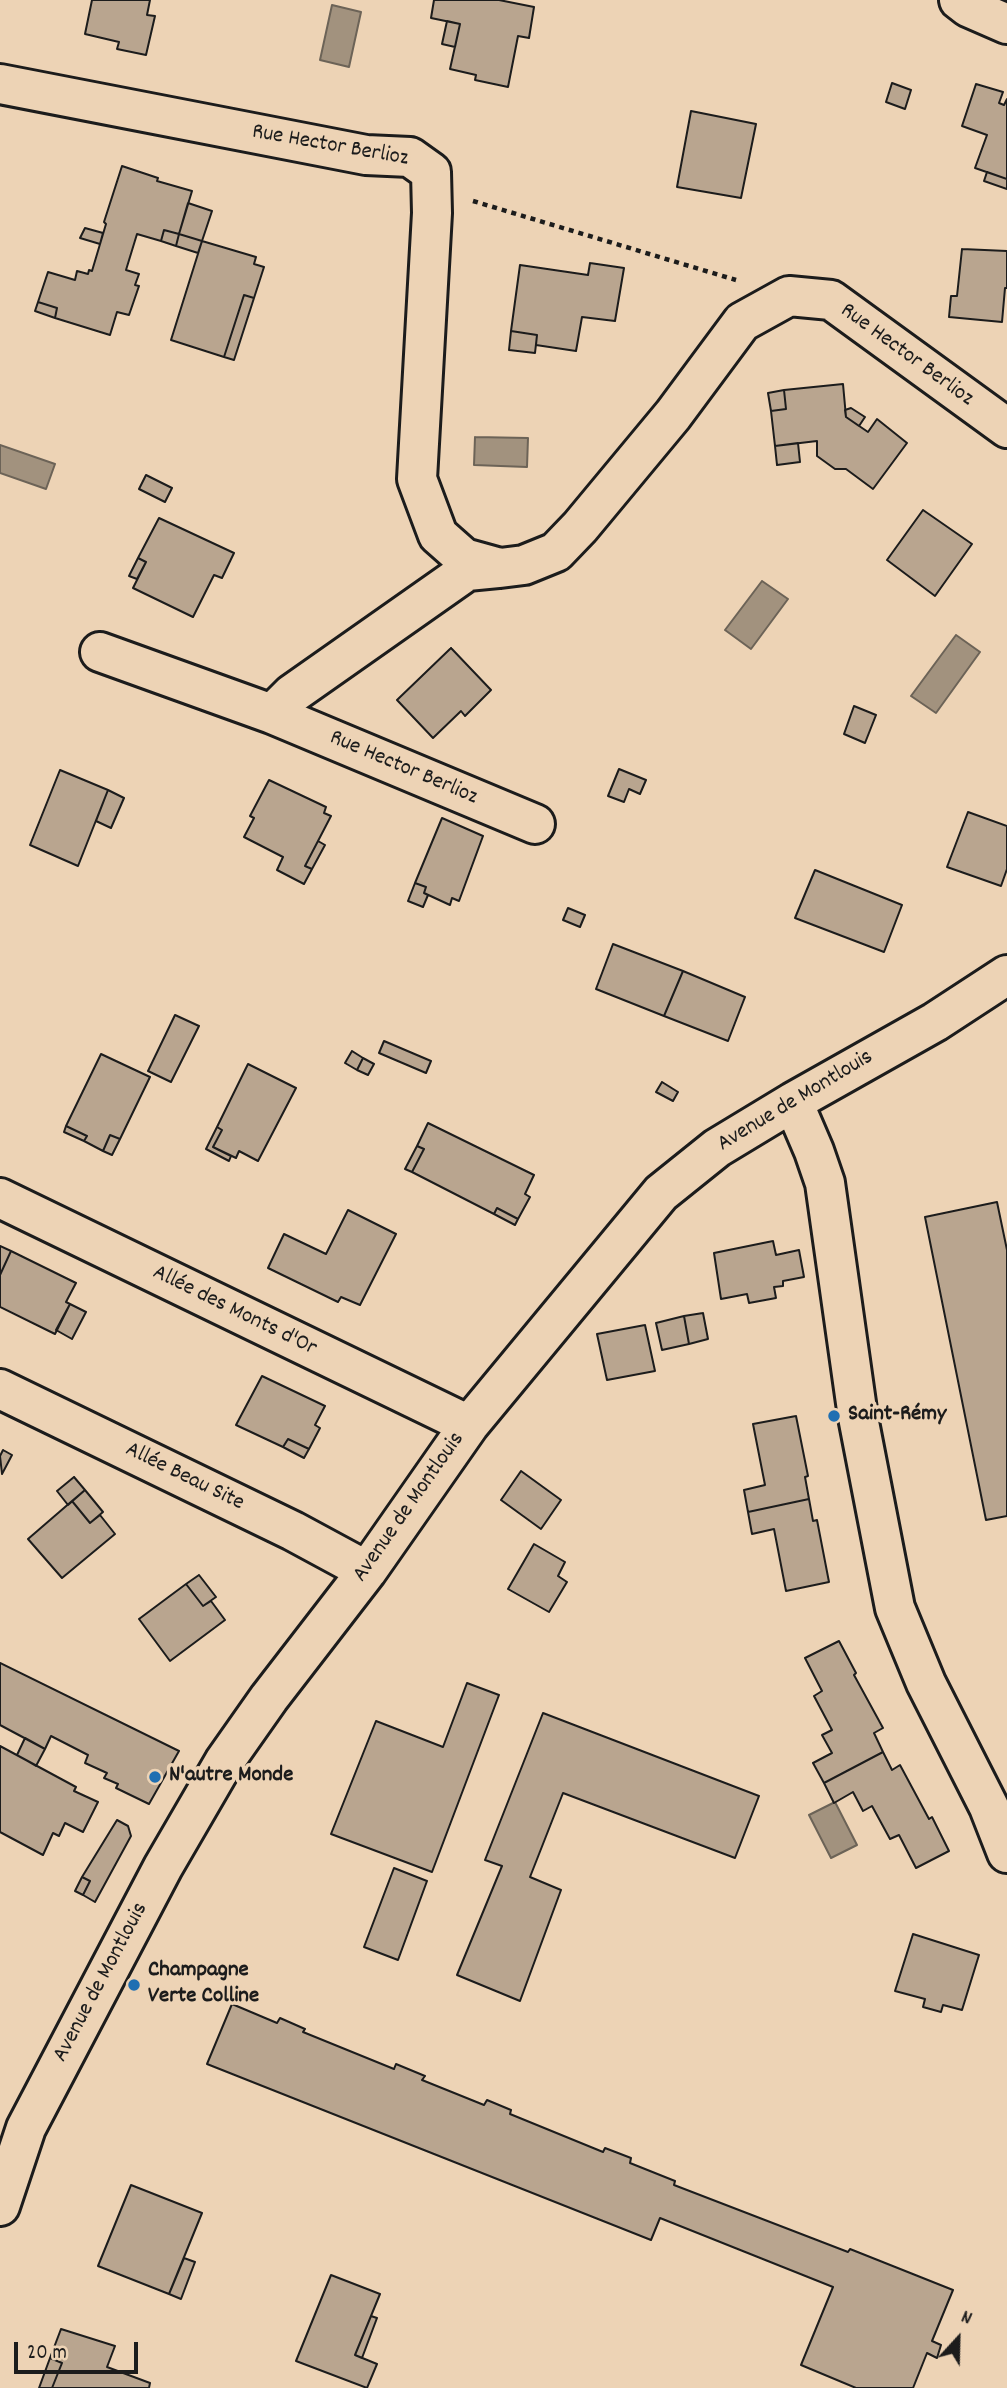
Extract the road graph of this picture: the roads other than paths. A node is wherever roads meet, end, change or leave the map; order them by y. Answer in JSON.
{"nodes":[{"id":1,"x":960,"y":0,"type":"edge"},
{"id":2,"x":1007,"y":24,"type":"edge"},
{"id":3,"x":0,"y":84,"type":"edge"},
{"id":4,"x":1007,"y":428,"type":"edge"},
{"id":5,"x":500,"y":568,"type":"junction"},
{"id":6,"x":100,"y":652,"type":"dead end"},
{"id":7,"x":272,"y":714,"type":"junction"},
{"id":8,"x":535,"y":824,"type":"dead end"},
{"id":9,"x":1007,"y":975,"type":"edge"},
{"id":10,"x":793,"y":1102,"type":"junction"},
{"id":11,"x":0,"y":1198,"type":"edge"},
{"id":12,"x":0,"y":1389,"type":"edge"},
{"id":13,"x":468,"y":1425,"type":"junction"},
{"id":14,"x":367,"y":1571,"type":"junction"},
{"id":15,"x":1007,"y":1853,"type":"edge"},
{"id":16,"x":13,"y":2123,"type":"edge"},
{"id":17,"x":0,"y":2206,"type":"edge"}],
"edges":[{"from":1,"to":2,"type":"street"},
{"from":3,"to":5,"type":"street","name":"Rue Hector Berlioz"},
{"from":4,"to":5,"type":"street","name":"Rue Hector Berlioz"},
{"from":5,"to":7,"type":"street","name":"Rue Hector Berlioz"},
{"from":6,"to":7,"type":"street","name":"Rue Hector Berlioz"},
{"from":7,"to":8,"type":"street","name":"Rue Hector Berlioz"},
{"from":9,"to":10,"type":"street","name":"Avenue de Montlouis"},
{"from":10,"to":13,"type":"street","name":"Avenue de Montlouis"},
{"from":10,"to":15,"type":"street"},
{"from":11,"to":13,"type":"street","name":"Allée des Monts d'Or"},
{"from":12,"to":14,"type":"street","name":"Allée Beau Site"},
{"from":13,"to":14,"type":"street","name":"Avenue de Montlouis"},
{"from":14,"to":16,"type":"street","name":"Avenue de Montlouis"},
{"from":16,"to":17,"type":"street","name":"Avenue de Montlouis"}]}
